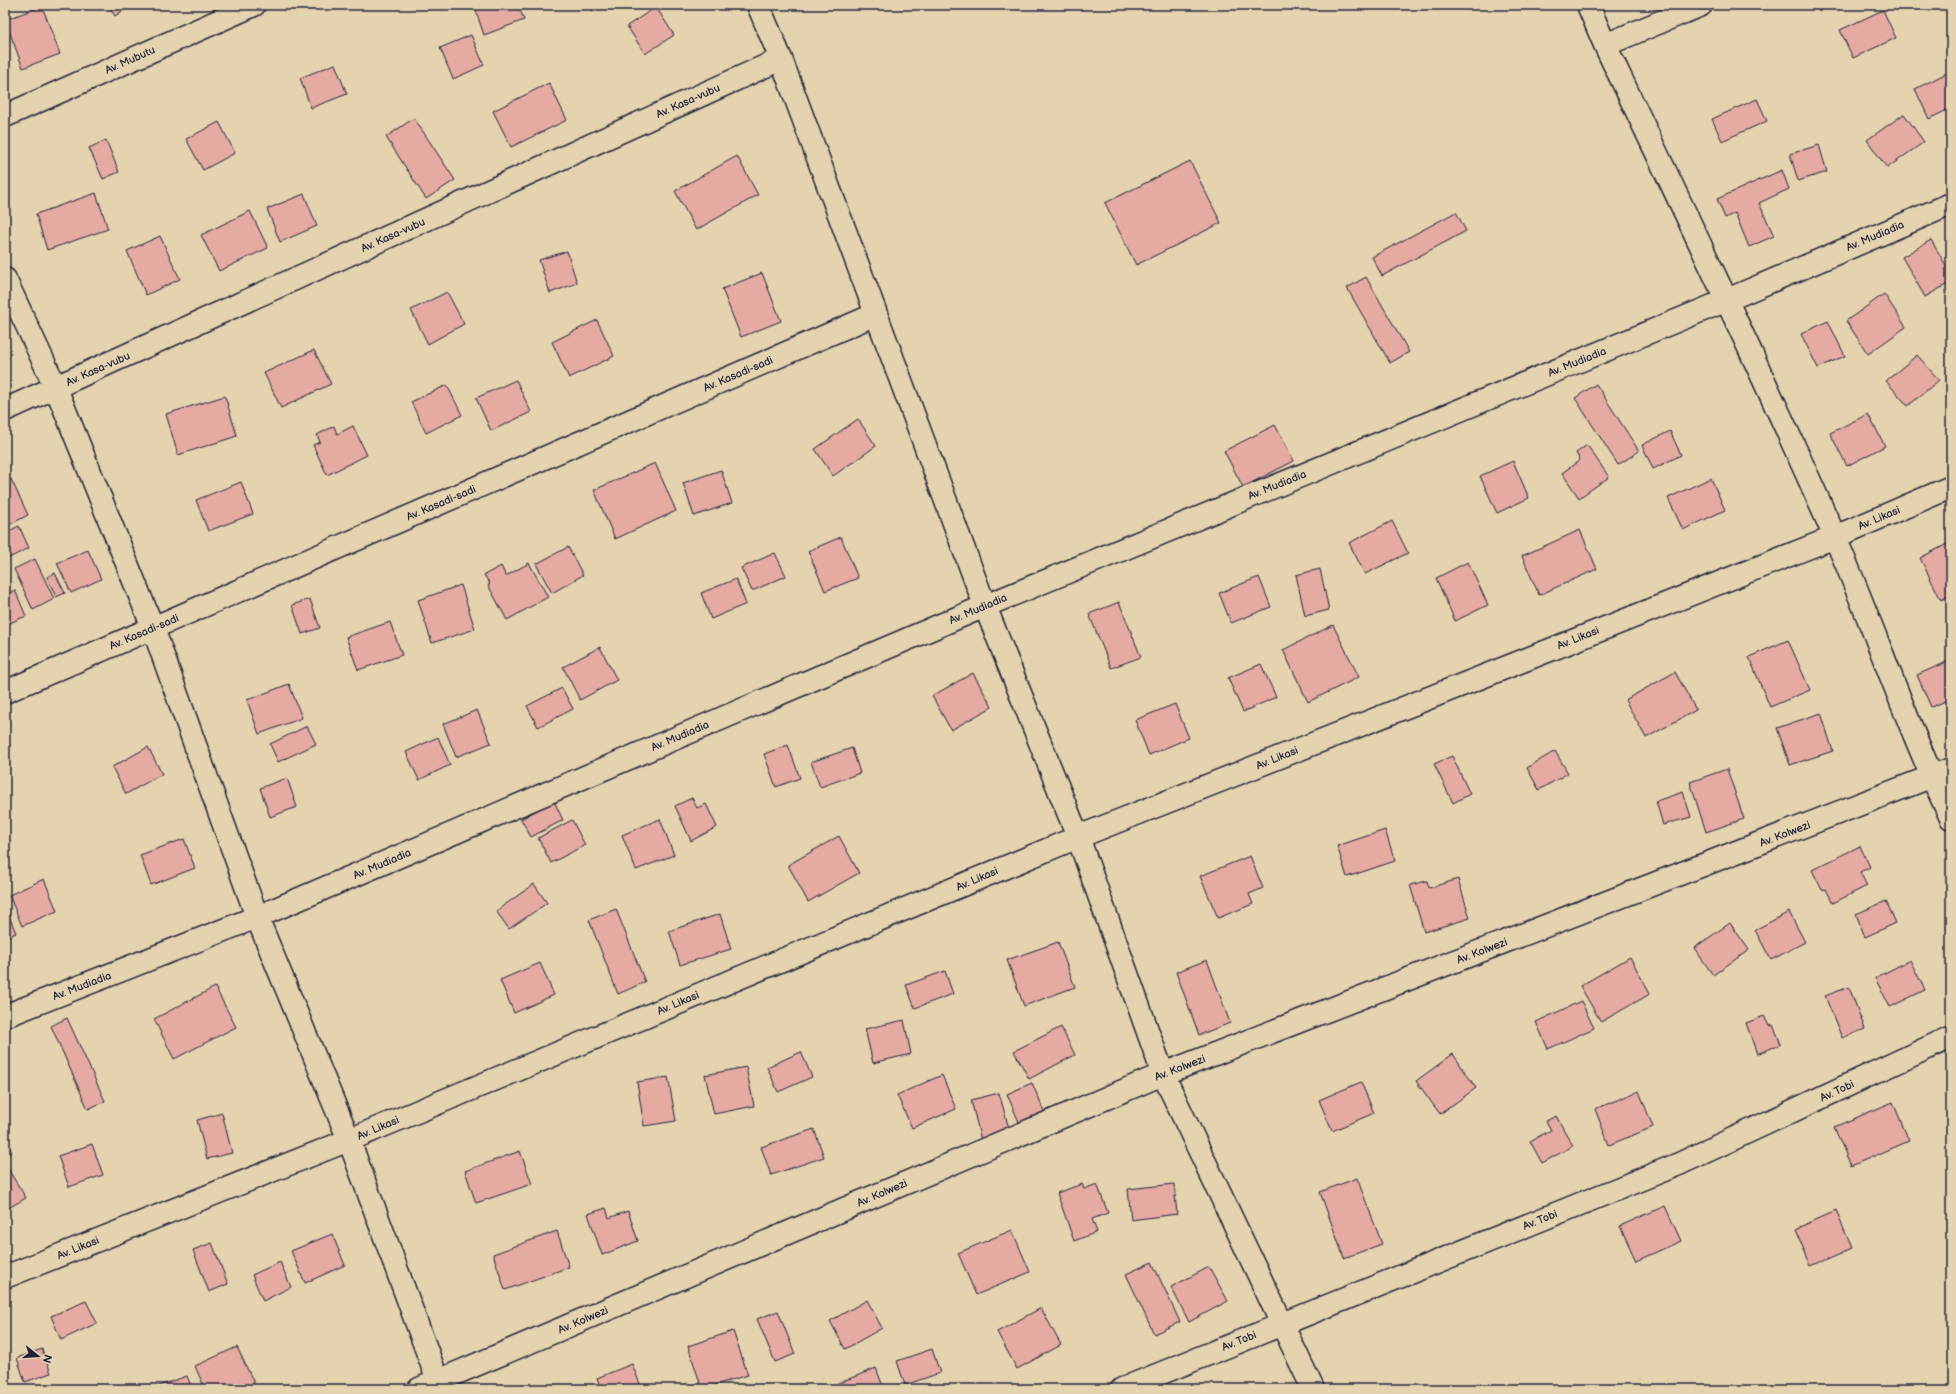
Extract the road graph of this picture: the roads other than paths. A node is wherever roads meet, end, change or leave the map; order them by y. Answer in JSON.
{"nodes":[{"id":1,"x":254,"y":5,"type":"edge"},
{"id":2,"x":758,"y":5,"type":"edge"},
{"id":3,"x":1588,"y":5,"type":"edge"},
{"id":4,"x":1701,"y":5,"type":"edge"},
{"id":5,"x":1605,"y":45,"type":"junction"},
{"id":6,"x":781,"y":58,"type":"junction"},
{"id":7,"x":5,"y":116,"type":"edge"},
{"id":8,"x":1951,"y":204,"type":"edge"},
{"id":9,"x":5,"y":279,"type":"edge"},
{"id":10,"x":1727,"y":300,"type":"junction"},
{"id":11,"x":876,"y":314,"type":"junction"},
{"id":12,"x":56,"y":388,"type":"junction"},
{"id":13,"x":5,"y":410,"type":"edge"},
{"id":14,"x":1951,"y":487,"type":"edge"},
{"id":15,"x":1835,"y":537,"type":"junction"},
{"id":16,"x":985,"y":606,"type":"junction"},
{"id":17,"x":153,"y":628,"type":"junction"},
{"id":18,"x":5,"y":692,"type":"edge"},
{"id":19,"x":1941,"y":773,"type":"edge"},
{"id":20,"x":1951,"y":818,"type":"edge"},
{"id":21,"x":1078,"y":837,"type":"junction"},
{"id":22,"x":257,"y":917,"type":"junction"},
{"id":23,"x":5,"y":1016,"type":"edge"},
{"id":24,"x":1951,"y":1037,"type":"edge"},
{"id":25,"x":1163,"y":1074,"type":"junction"},
{"id":26,"x":350,"y":1140,"type":"junction"},
{"id":27,"x":5,"y":1277,"type":"edge"},
{"id":28,"x":1282,"y":1323,"type":"junction"},
{"id":29,"x":433,"y":1386,"type":"edge"},
{"id":30,"x":1122,"y":1389,"type":"edge"},
{"id":31,"x":1313,"y":1389,"type":"edge"}],
"edges":[{"from":1,"to":7,"type":"street","name":"Av. Mubutu"},
{"from":2,"to":6,"type":"street"},
{"from":3,"to":5,"type":"street"},
{"from":4,"to":5,"type":"street"},
{"from":5,"to":10,"type":"street"},
{"from":6,"to":11,"type":"street"},
{"from":6,"to":12,"type":"street","name":"Av. Kasa-vubu"},
{"from":8,"to":10,"type":"street","name":"Av. Mudiadia"},
{"from":9,"to":12,"type":"street"},
{"from":10,"to":15,"type":"street"},
{"from":10,"to":16,"type":"street","name":"Av. Mudiadia"},
{"from":11,"to":16,"type":"street"},
{"from":11,"to":17,"type":"street","name":"Av. Kasadi-sadi"},
{"from":12,"to":13,"type":"street","name":"Av. Kasa-vubu"},
{"from":12,"to":17,"type":"street"},
{"from":14,"to":15,"type":"street","name":"Av. Likasi"},
{"from":15,"to":19,"type":"street"},
{"from":15,"to":21,"type":"street","name":"Av. Likasi"},
{"from":16,"to":21,"type":"street"},
{"from":16,"to":22,"type":"street","name":"Av. Mudiadia"},
{"from":17,"to":18,"type":"street","name":"Av. Kasadi-sadi"},
{"from":17,"to":22,"type":"street"},
{"from":19,"to":20,"type":"street"},
{"from":19,"to":25,"type":"street","name":"Av. Kolwezi"},
{"from":21,"to":25,"type":"street"},
{"from":21,"to":26,"type":"street","name":"Av. Likasi"},
{"from":22,"to":23,"type":"street","name":"Av. Mudiadia"},
{"from":22,"to":26,"type":"street"},
{"from":24,"to":28,"type":"street","name":"Av. Tobi"},
{"from":25,"to":28,"type":"street"},
{"from":25,"to":29,"type":"street","name":"Av. Kolwezi"},
{"from":26,"to":27,"type":"street","name":"Av. Likasi"},
{"from":26,"to":29,"type":"street"},
{"from":28,"to":30,"type":"street","name":"Av. Tobi"},
{"from":28,"to":31,"type":"street"}]}
